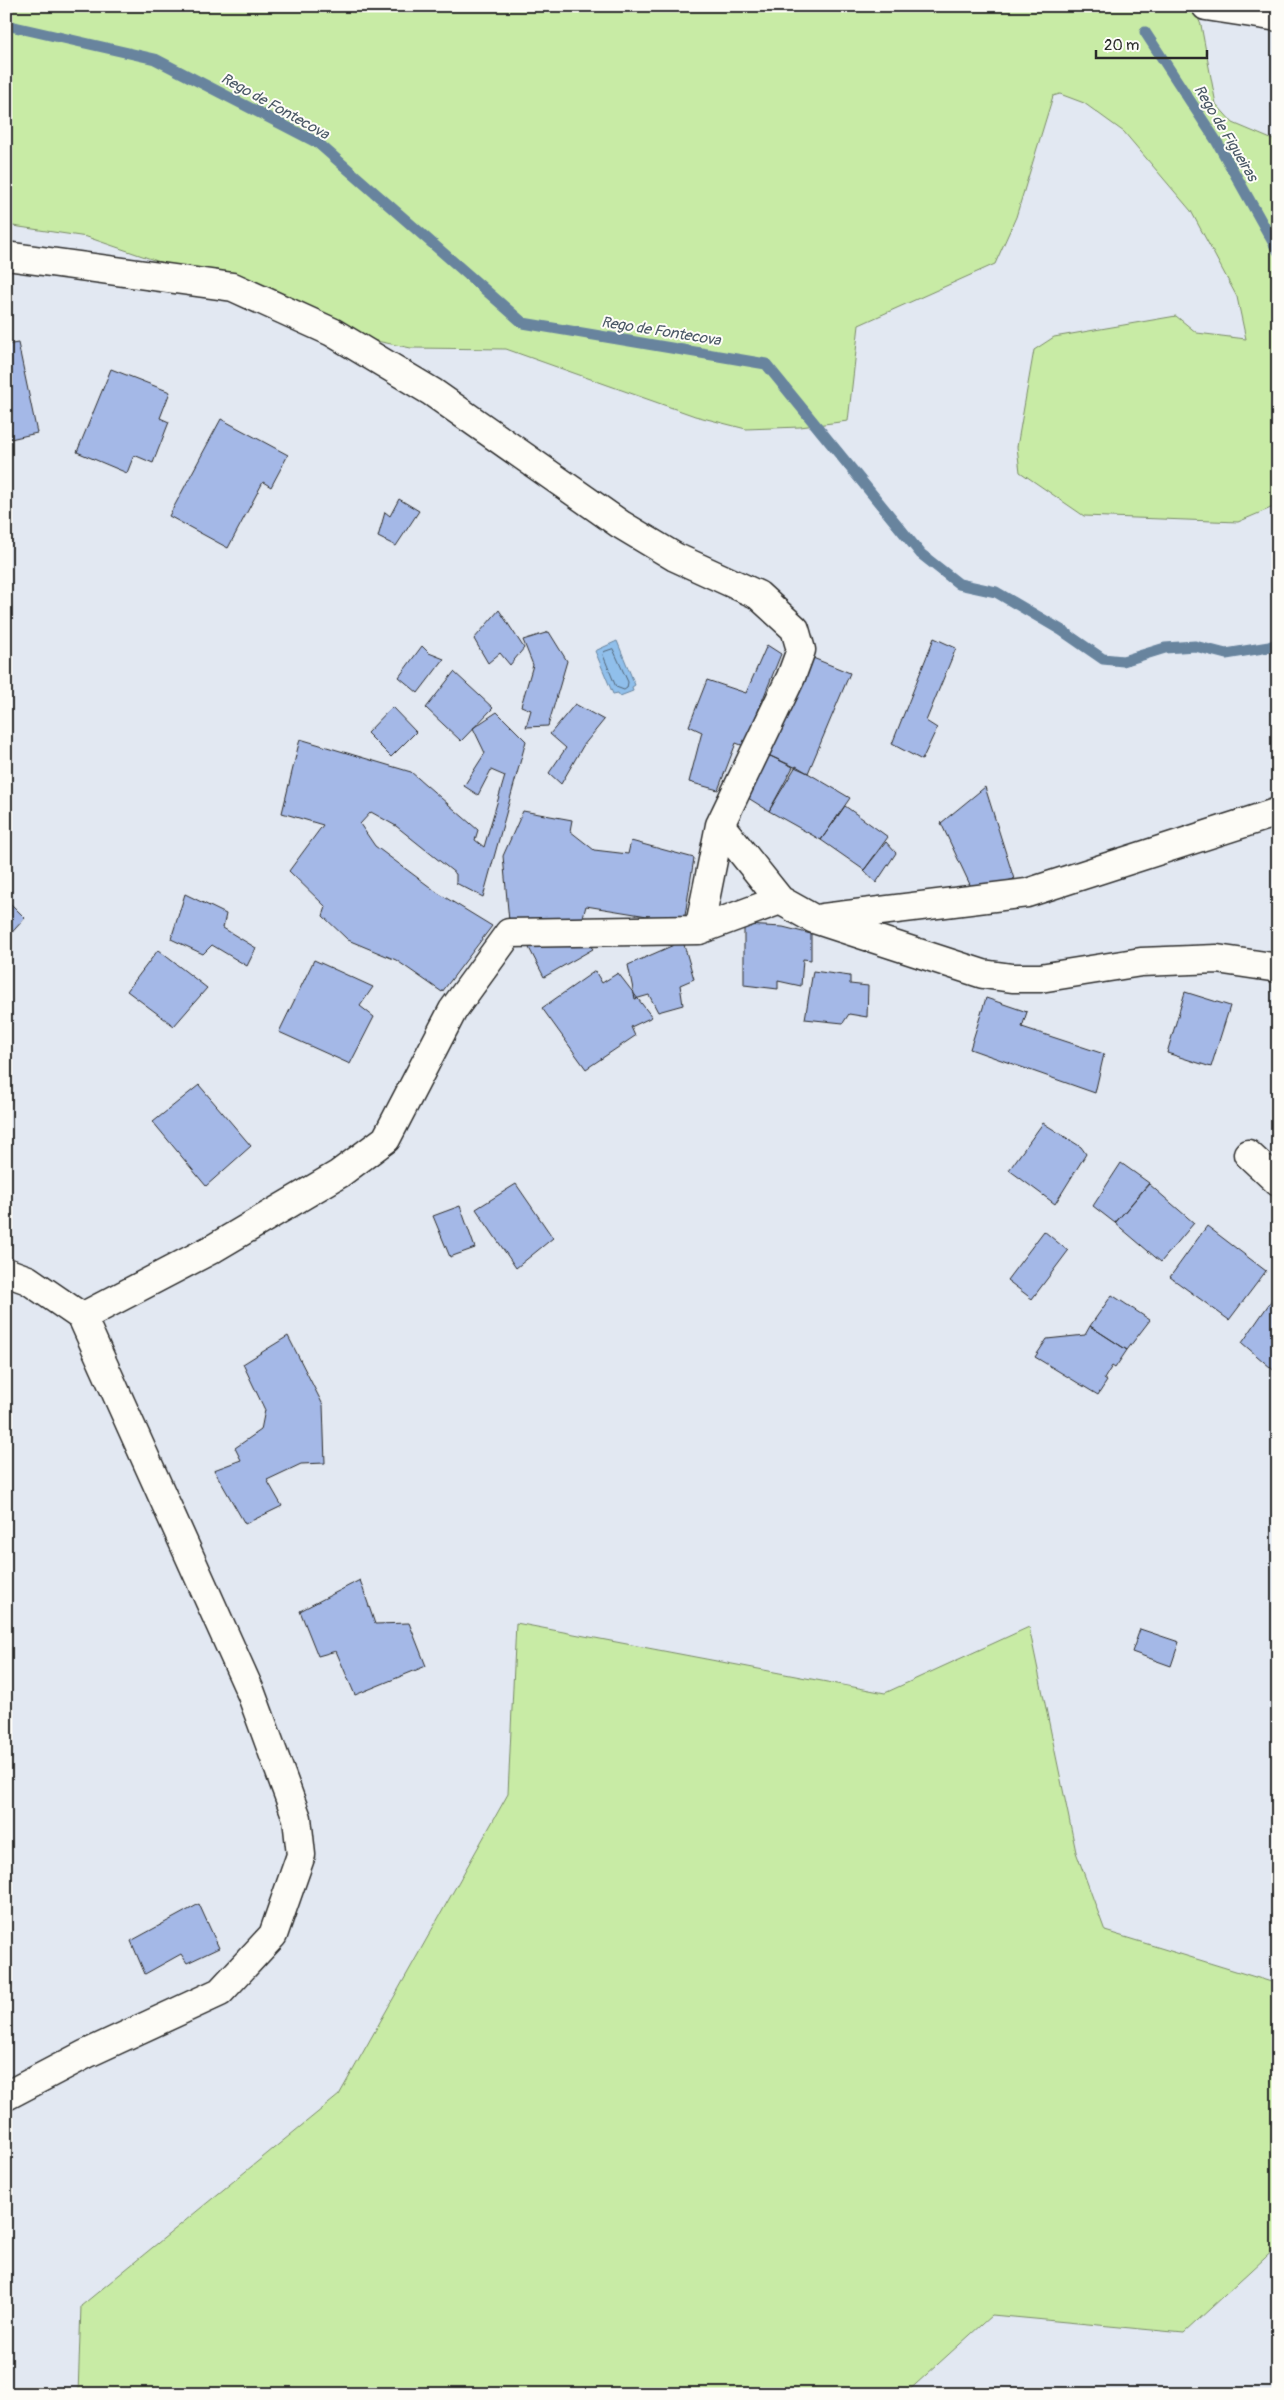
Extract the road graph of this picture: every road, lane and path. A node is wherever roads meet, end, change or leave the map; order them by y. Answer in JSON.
{"nodes":[{"id":1,"x":1206,"y":6,"type":"edge"},
{"id":2,"x":1278,"y":17,"type":"edge"},
{"id":3,"x":6,"y":256,"type":"edge"},
{"id":4,"x":1278,"y":812,"type":"edge"},
{"id":5,"x":720,"y":825,"type":"junction"},
{"id":6,"x":780,"y":900,"type":"junction"},
{"id":7,"x":814,"y":919,"type":"junction"},
{"id":8,"x":700,"y":930,"type":"junction"},
{"id":9,"x":1278,"y":968,"type":"edge"},
{"id":10,"x":1248,"y":1154,"type":"dead end"},
{"id":11,"x":1278,"y":1182,"type":"edge"},
{"id":12,"x":6,"y":1272,"type":"edge"},
{"id":13,"x":82,"y":1317,"type":"junction"},
{"id":14,"x":6,"y":2096,"type":"edge"}],
"edges":[{"from":1,"to":2,"type":"street"},
{"from":3,"to":5,"type":"street"},
{"from":4,"to":7,"type":"street"},
{"from":5,"to":6,"type":"street"},
{"from":5,"to":8,"type":"street"},
{"from":6,"to":7,"type":"street"},
{"from":6,"to":8,"type":"street"},
{"from":7,"to":9,"type":"street"},
{"from":8,"to":13,"type":"street"},
{"from":10,"to":11,"type":"street"},
{"from":12,"to":13,"type":"street"},
{"from":13,"to":14,"type":"street"}]}
